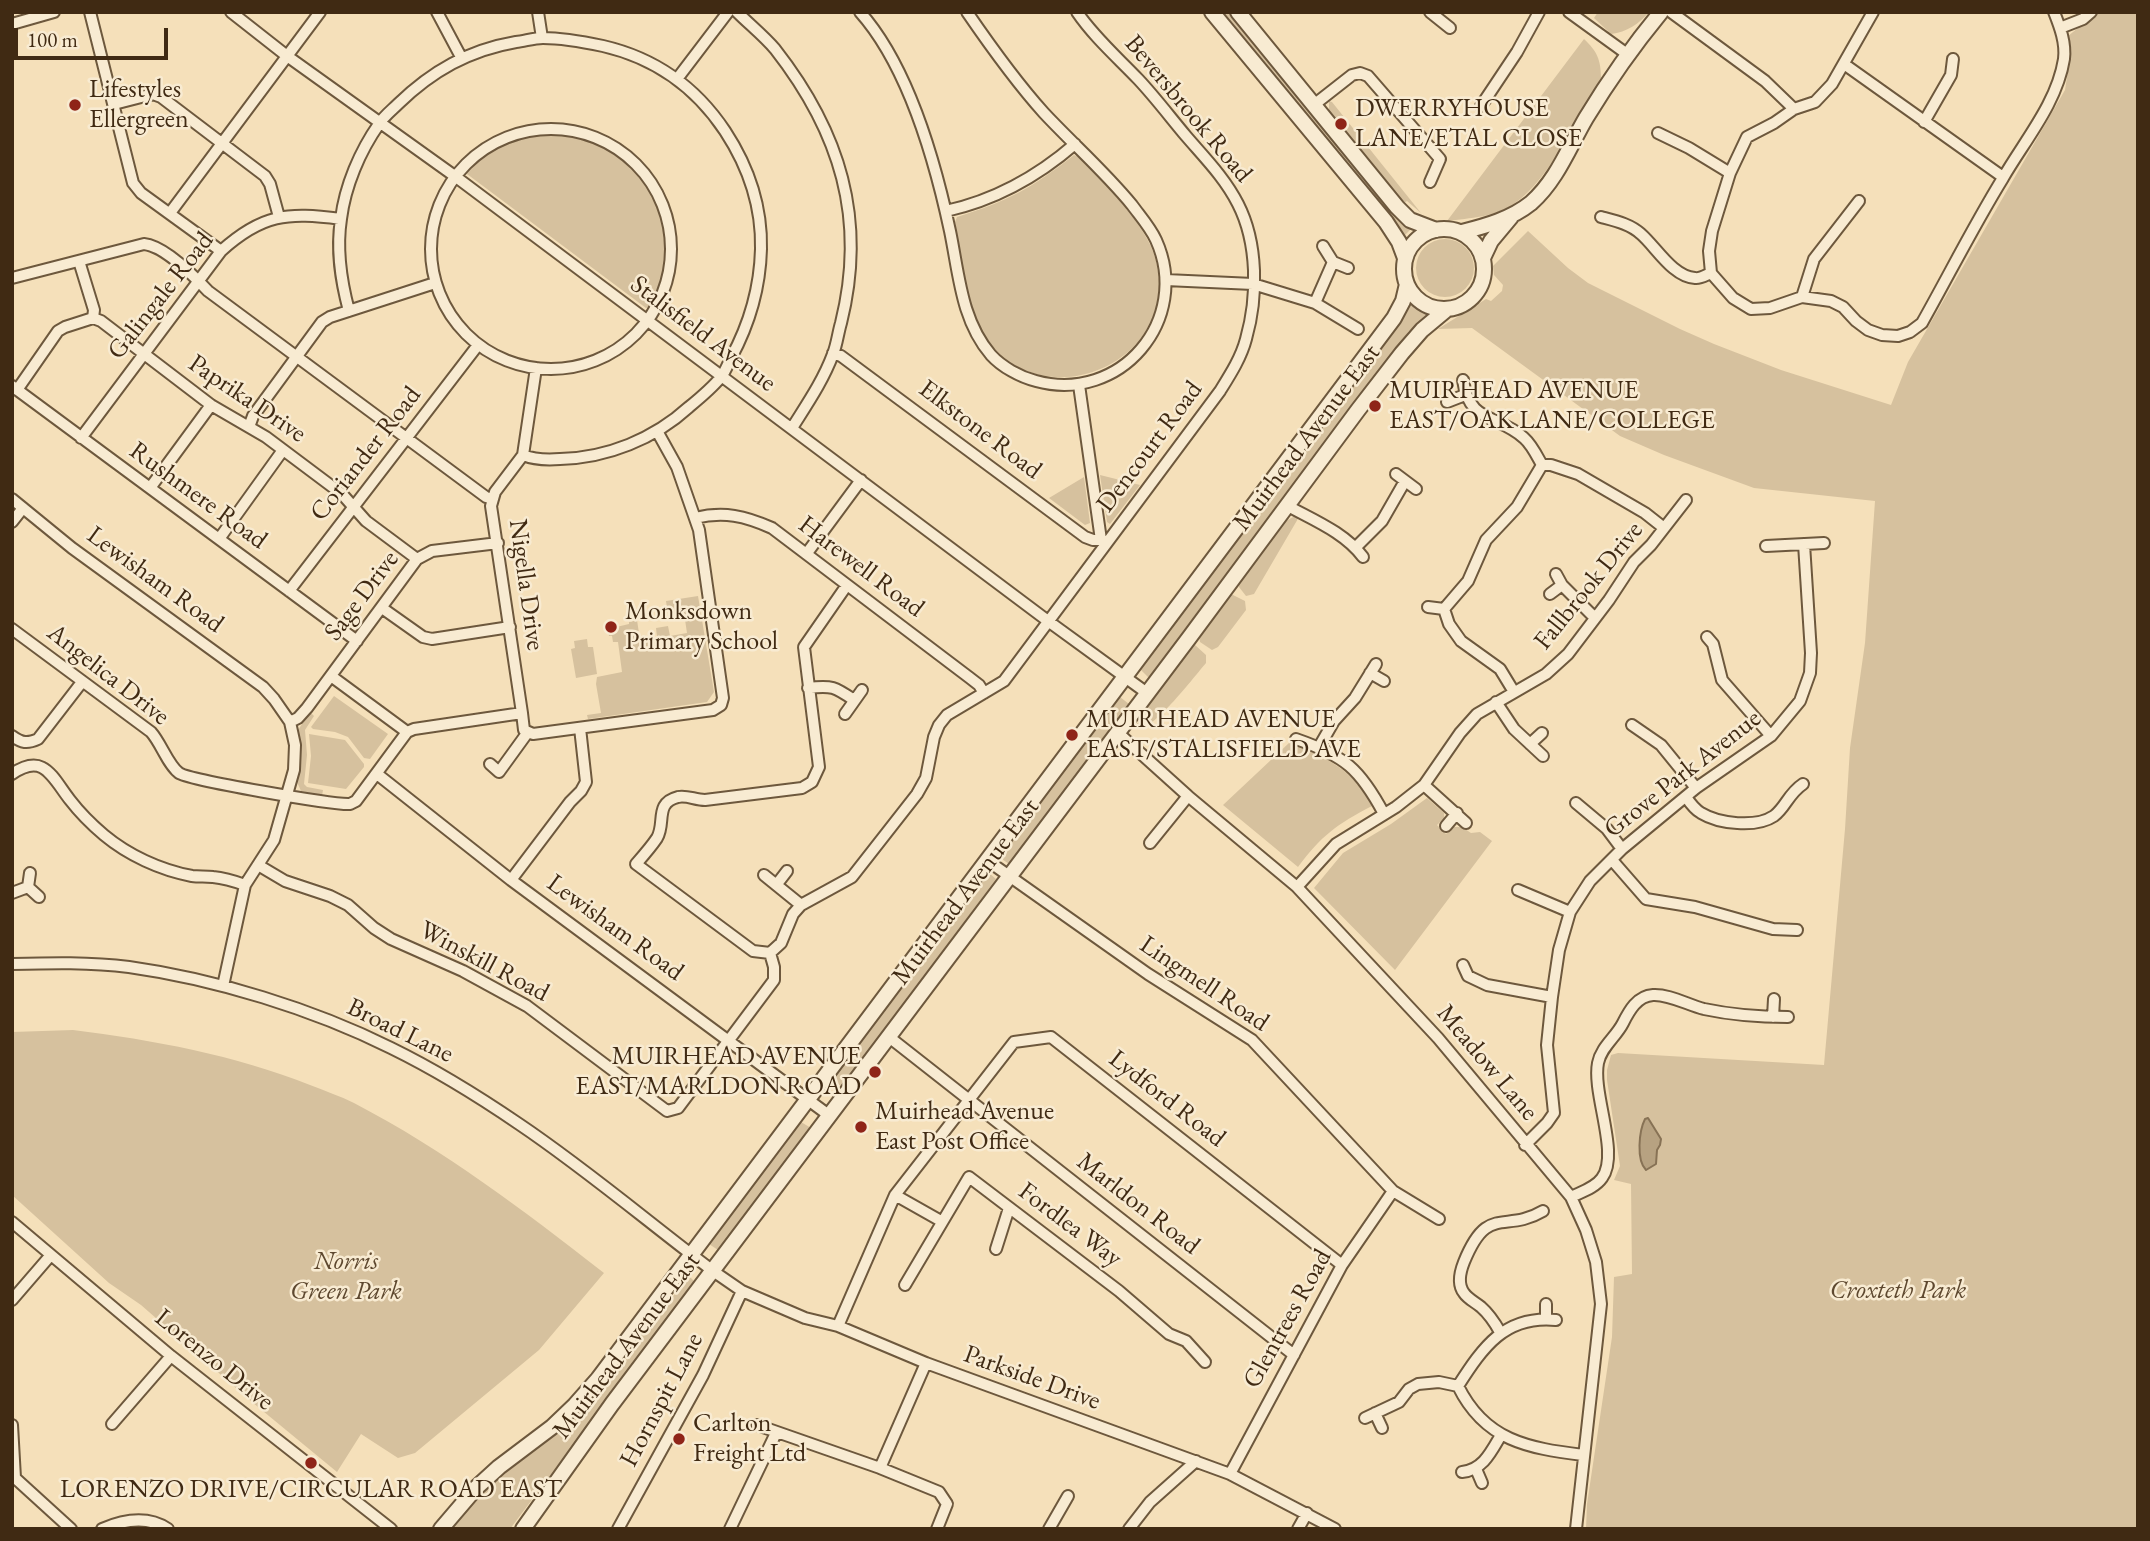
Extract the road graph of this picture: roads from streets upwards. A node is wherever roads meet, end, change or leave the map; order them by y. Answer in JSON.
{"nodes":[{"id":1,"x":54,"y":12,"type":"edge"},
{"id":2,"x":90,"y":12,"type":"edge"},
{"id":3,"x":231,"y":12,"type":"edge"},
{"id":4,"x":320,"y":12,"type":"edge"},
{"id":5,"x":437,"y":12,"type":"edge"},
{"id":6,"x":538,"y":12,"type":"edge"},
{"id":7,"x":728,"y":12,"type":"edge"},
{"id":8,"x":737,"y":12,"type":"edge"},
{"id":9,"x":860,"y":12,"type":"edge"},
{"id":10,"x":967,"y":12,"type":"edge"},
{"id":11,"x":1077,"y":12,"type":"edge"},
{"id":12,"x":1212,"y":12,"type":"edge"},
{"id":13,"x":1238,"y":12,"type":"edge"},
{"id":14,"x":1430,"y":12,"type":"edge"},
{"id":15,"x":1539,"y":12,"type":"edge"},
{"id":16,"x":1569,"y":12,"type":"edge"},
{"id":17,"x":1661,"y":12,"type":"edge"},
{"id":18,"x":1671,"y":12,"type":"edge"},
{"id":19,"x":2054,"y":12,"type":"edge"},
{"id":20,"x":2091,"y":12,"type":"edge"},
{"id":21,"x":1868,"y":14,"type":"edge"},
{"id":22,"x":12,"y":24,"type":"edge"},
{"id":23,"x":1450,"y":28,"type":"dead end"},
{"id":24,"x":2060,"y":28,"type":"junction"},
{"id":25,"x":542,"y":38,"type":"junction"},
{"id":26,"x":1627,"y":54,"type":"junction"},
{"id":27,"x":287,"y":57,"type":"junction"},
{"id":28,"x":461,"y":57,"type":"junction"},
{"id":29,"x":1953,"y":59,"type":"dead end"},
{"id":30,"x":1844,"y":64,"type":"junction"},
{"id":31,"x":677,"y":79,"type":"junction"},
{"id":32,"x":114,"y":104,"type":"junction"},
{"id":33,"x":1315,"y":104,"type":"junction"},
{"id":34,"x":1481,"y":106,"type":"dead end"},
{"id":35,"x":1794,"y":109,"type":"junction"},
{"id":36,"x":380,"y":122,"type":"junction"},
{"id":37,"x":1924,"y":122,"type":"junction"},
{"id":38,"x":1658,"y":133,"type":"dead end"},
{"id":39,"x":223,"y":142,"type":"junction"},
{"id":40,"x":1075,"y":144,"type":"junction"},
{"id":41,"x":1730,"y":173,"type":"junction"},
{"id":42,"x":456,"y":177,"type":"junction"},
{"id":43,"x":2003,"y":177,"type":"junction"},
{"id":44,"x":1430,"y":182,"type":"dead end"},
{"id":45,"x":1859,"y":201,"type":"dead end"},
{"id":46,"x":946,"y":211,"type":"junction"},
{"id":47,"x":170,"y":213,"type":"junction"},
{"id":48,"x":1511,"y":216,"type":"junction"},
{"id":49,"x":279,"y":217,"type":"junction"},
{"id":50,"x":1601,"y":217,"type":"dead end"},
{"id":51,"x":341,"y":219,"type":"junction"},
{"id":52,"x":1436,"y":230,"type":"junction"},
{"id":53,"x":1462,"y":232,"type":"junction"},
{"id":54,"x":1323,"y":246,"type":"dead end"},
{"id":55,"x":221,"y":251,"type":"junction"},
{"id":56,"x":1405,"y":258,"type":"junction"},
{"id":57,"x":1483,"y":258,"type":"junction"},
{"id":58,"x":79,"y":261,"type":"junction"},
{"id":59,"x":1333,"y":262,"type":"junction"},
{"id":60,"x":1349,"y":268,"type":"dead end"},
{"id":61,"x":1711,"y":273,"type":"junction"},
{"id":62,"x":12,"y":278,"type":"edge"},
{"id":63,"x":1166,"y":280,"type":"junction"},
{"id":64,"x":198,"y":281,"type":"junction"},
{"id":65,"x":435,"y":283,"type":"junction"},
{"id":66,"x":1254,"y":284,"type":"junction"},
{"id":67,"x":1407,"y":284,"type":"junction"},
{"id":68,"x":1802,"y":297,"type":"junction"},
{"id":69,"x":1315,"y":303,"type":"junction"},
{"id":70,"x":1446,"y":310,"type":"junction"},
{"id":71,"x":349,"y":311,"type":"junction"},
{"id":72,"x":93,"y":318,"type":"junction"},
{"id":73,"x":648,"y":321,"type":"junction"},
{"id":74,"x":1358,"y":329,"type":"dead end"},
{"id":75,"x":478,"y":345,"type":"junction"},
{"id":76,"x":833,"y":353,"type":"junction"},
{"id":77,"x":144,"y":354,"type":"junction"},
{"id":78,"x":297,"y":357,"type":"junction"},
{"id":79,"x":536,"y":368,"type":"junction"},
{"id":80,"x":722,"y":377,"type":"junction"},
{"id":81,"x":1463,"y":380,"type":"dead end"},
{"id":82,"x":1079,"y":385,"type":"junction"},
{"id":83,"x":15,"y":388,"type":"edge"},
{"id":84,"x":1465,"y":395,"type":"junction"},
{"id":85,"x":1447,"y":402,"type":"dead end"},
{"id":86,"x":211,"y":405,"type":"junction"},
{"id":87,"x":249,"y":427,"type":"junction"},
{"id":88,"x":792,"y":428,"type":"junction"},
{"id":89,"x":657,"y":431,"type":"junction"},
{"id":90,"x":81,"y":438,"type":"junction"},
{"id":91,"x":407,"y":439,"type":"junction"},
{"id":92,"x":283,"y":450,"type":"junction"},
{"id":93,"x":523,"y":455,"type":"junction"},
{"id":94,"x":1542,"y":466,"type":"junction"},
{"id":95,"x":861,"y":480,"type":"junction"},
{"id":96,"x":149,"y":488,"type":"junction"},
{"id":97,"x":1416,"y":489,"type":"dead end"},
{"id":98,"x":12,"y":499,"type":"edge"},
{"id":99,"x":493,"y":499,"type":"junction"},
{"id":100,"x":1686,"y":500,"type":"dead end"},
{"id":101,"x":1286,"y":505,"type":"junction"},
{"id":102,"x":23,"y":508,"type":"junction"},
{"id":103,"x":354,"y":508,"type":"junction"},
{"id":104,"x":695,"y":518,"type":"junction"},
{"id":105,"x":12,"y":522,"type":"edge"},
{"id":106,"x":1664,"y":528,"type":"junction"},
{"id":107,"x":219,"y":539,"type":"junction"},
{"id":108,"x":1103,"y":542,"type":"junction"},
{"id":109,"x":498,"y":543,"type":"junction"},
{"id":110,"x":1824,"y":543,"type":"dead end"},
{"id":111,"x":1804,"y":544,"type":"junction"},
{"id":112,"x":1766,"y":546,"type":"dead end"},
{"id":113,"x":807,"y":553,"type":"junction"},
{"id":114,"x":417,"y":559,"type":"junction"},
{"id":115,"x":1556,"y":574,"type":"dead end"},
{"id":116,"x":846,"y":585,"type":"junction"},
{"id":117,"x":1562,"y":585,"type":"junction"},
{"id":118,"x":289,"y":591,"type":"junction"},
{"id":119,"x":1550,"y":594,"type":"dead end"},
{"id":120,"x":1428,"y":607,"type":"dead end"},
{"id":121,"x":382,"y":608,"type":"junction"},
{"id":122,"x":1444,"y":609,"type":"junction"},
{"id":123,"x":1595,"y":618,"type":"junction"},
{"id":124,"x":1048,"y":621,"type":"junction"},
{"id":125,"x":510,"y":627,"type":"junction"},
{"id":126,"x":12,"y":629,"type":"edge"},
{"id":127,"x":1707,"y":637,"type":"dead end"},
{"id":128,"x":357,"y":641,"type":"junction"},
{"id":129,"x":331,"y":676,"type":"junction"},
{"id":130,"x":1124,"y":677,"type":"junction"},
{"id":131,"x":1384,"y":681,"type":"dead end"},
{"id":132,"x":82,"y":682,"type":"junction"},
{"id":133,"x":808,"y":688,"type":"junction"},
{"id":134,"x":862,"y":690,"type":"dead end"},
{"id":135,"x":1514,"y":692,"type":"junction"},
{"id":136,"x":984,"y":693,"type":"junction"},
{"id":137,"x":1147,"y":693,"type":"junction"},
{"id":138,"x":854,"y":700,"type":"junction"},
{"id":139,"x":1496,"y":702,"type":"junction"},
{"id":140,"x":522,"y":713,"type":"junction"},
{"id":141,"x":845,"y":714,"type":"dead end"},
{"id":142,"x":290,"y":722,"type":"junction"},
{"id":143,"x":1632,"y":725,"type":"dead end"},
{"id":144,"x":580,"y":728,"type":"junction"},
{"id":145,"x":407,"y":732,"type":"junction"},
{"id":146,"x":1117,"y":732,"type":"junction"},
{"id":147,"x":530,"y":733,"type":"junction"},
{"id":148,"x":1542,"y":733,"type":"dead end"},
{"id":149,"x":12,"y":736,"type":"edge"},
{"id":150,"x":1771,"y":736,"type":"junction"},
{"id":151,"x":1296,"y":739,"type":"dead end"},
{"id":152,"x":1530,"y":744,"type":"junction"},
{"id":153,"x":1320,"y":747,"type":"junction"},
{"id":154,"x":1543,"y":756,"type":"dead end"},
{"id":155,"x":490,"y":764,"type":"dead end"},
{"id":156,"x":12,"y":774,"type":"edge"},
{"id":157,"x":377,"y":774,"type":"junction"},
{"id":158,"x":1803,"y":784,"type":"dead end"},
{"id":159,"x":1424,"y":785,"type":"junction"},
{"id":160,"x":1696,"y":788,"type":"junction"},
{"id":161,"x":288,"y":795,"type":"junction"},
{"id":162,"x":1188,"y":796,"type":"junction"},
{"id":163,"x":1686,"y":797,"type":"junction"},
{"id":164,"x":1576,"y":803,"type":"dead end"},
{"id":165,"x":1457,"y":813,"type":"junction"},
{"id":166,"x":1384,"y":814,"type":"junction"},
{"id":167,"x":1466,"y":823,"type":"dead end"},
{"id":168,"x":1446,"y":825,"type":"dead end"},
{"id":169,"x":1150,"y":843,"type":"dead end"},
{"id":170,"x":1622,"y":849,"type":"junction"},
{"id":171,"x":988,"y":860,"type":"junction"},
{"id":172,"x":1612,"y":860,"type":"junction"},
{"id":173,"x":258,"y":865,"type":"junction"},
{"id":174,"x":788,"y":871,"type":"dead end"},
{"id":175,"x":30,"y":873,"type":"dead end"},
{"id":176,"x":764,"y":875,"type":"dead end"},
{"id":177,"x":1008,"y":875,"type":"junction"},
{"id":178,"x":511,"y":880,"type":"junction"},
{"id":179,"x":777,"y":884,"type":"junction"},
{"id":180,"x":245,"y":885,"type":"junction"},
{"id":181,"x":28,"y":887,"type":"junction"},
{"id":182,"x":1297,"y":887,"type":"junction"},
{"id":183,"x":1518,"y":890,"type":"dead end"},
{"id":184,"x":12,"y":893,"type":"edge"},
{"id":185,"x":39,"y":897,"type":"dead end"},
{"id":186,"x":801,"y":905,"type":"junction"},
{"id":187,"x":1570,"y":912,"type":"junction"},
{"id":188,"x":1789,"y":916,"type":"dead end"},
{"id":189,"x":770,"y":953,"type":"junction"},
{"id":190,"x":12,"y":964,"type":"edge"},
{"id":191,"x":1463,"y":965,"type":"dead end"},
{"id":192,"x":223,"y":986,"type":"junction"},
{"id":193,"x":1552,"y":997,"type":"junction"},
{"id":194,"x":1774,"y":999,"type":"dead end"},
{"id":195,"x":1773,"y":1017,"type":"junction"},
{"id":196,"x":1788,"y":1017,"type":"dead end"},
{"id":197,"x":889,"y":1037,"type":"junction"},
{"id":198,"x":728,"y":1040,"type":"junction"},
{"id":199,"x":968,"y":1099,"type":"junction"},
{"id":200,"x":809,"y":1100,"type":"junction"},
{"id":201,"x":830,"y":1116,"type":"junction"},
{"id":202,"x":1525,"y":1145,"type":"junction"},
{"id":203,"x":1393,"y":1191,"type":"junction"},
{"id":204,"x":895,"y":1195,"type":"junction"},
{"id":205,"x":1571,"y":1198,"type":"junction"},
{"id":206,"x":1009,"y":1208,"type":"junction"},
{"id":207,"x":1544,"y":1211,"type":"dead end"},
{"id":208,"x":1439,"y":1219,"type":"dead end"},
{"id":209,"x":941,"y":1221,"type":"junction"},
{"id":210,"x":12,"y":1223,"type":"edge"},
{"id":211,"x":996,"y":1249,"type":"dead end"},
{"id":212,"x":692,"y":1255,"type":"junction"},
{"id":213,"x":50,"y":1256,"type":"junction"},
{"id":214,"x":1342,"y":1265,"type":"junction"},
{"id":215,"x":713,"y":1271,"type":"junction"},
{"id":216,"x":905,"y":1285,"type":"dead end"},
{"id":217,"x":742,"y":1291,"type":"junction"},
{"id":218,"x":12,"y":1300,"type":"edge"},
{"id":219,"x":1546,"y":1304,"type":"dead end"},
{"id":220,"x":838,"y":1326,"type":"junction"},
{"id":221,"x":1500,"y":1332,"type":"junction"},
{"id":222,"x":1294,"y":1354,"type":"junction"},
{"id":223,"x":171,"y":1356,"type":"junction"},
{"id":224,"x":1206,"y":1362,"type":"dead end"},
{"id":225,"x":926,"y":1363,"type":"junction"},
{"id":226,"x":1458,"y":1387,"type":"junction"},
{"id":227,"x":12,"y":1424,"type":"edge"},
{"id":228,"x":112,"y":1424,"type":"dead end"},
{"id":229,"x":757,"y":1425,"type":"dead end"},
{"id":230,"x":1382,"y":1428,"type":"dead end"},
{"id":231,"x":776,"y":1433,"type":"junction"},
{"id":232,"x":1501,"y":1435,"type":"junction"},
{"id":233,"x":1583,"y":1455,"type":"junction"},
{"id":234,"x":1196,"y":1461,"type":"junction"},
{"id":235,"x":880,"y":1468,"type":"junction"},
{"id":236,"x":1476,"y":1469,"type":"junction"},
{"id":237,"x":1462,"y":1472,"type":"dead end"},
{"id":238,"x":1230,"y":1474,"type":"junction"},
{"id":239,"x":14,"y":1478,"type":"edge"},
{"id":240,"x":1482,"y":1483,"type":"dead end"},
{"id":241,"x":1068,"y":1496,"type":"dead end"},
{"id":242,"x":1307,"y":1513,"type":"junction"},
{"id":243,"x":379,"y":1518,"type":"junction"},
{"id":244,"x":71,"y":1529,"type":"edge"},
{"id":245,"x":102,"y":1529,"type":"edge"},
{"id":246,"x":168,"y":1529,"type":"edge"},
{"id":247,"x":373,"y":1529,"type":"edge"},
{"id":248,"x":391,"y":1529,"type":"edge"},
{"id":249,"x":441,"y":1529,"type":"edge"},
{"id":250,"x":523,"y":1529,"type":"edge"},
{"id":251,"x":618,"y":1529,"type":"edge"},
{"id":252,"x":730,"y":1529,"type":"edge"},
{"id":253,"x":937,"y":1529,"type":"edge"},
{"id":254,"x":1049,"y":1529,"type":"edge"},
{"id":255,"x":1129,"y":1529,"type":"edge"},
{"id":256,"x":1298,"y":1529,"type":"edge"},
{"id":257,"x":1335,"y":1529,"type":"edge"},
{"id":258,"x":1576,"y":1529,"type":"edge"}],
"edges":[{"from":1,"to":22,"type":"street"},
{"from":2,"to":32,"type":"street"},
{"from":3,"to":27,"type":"street","name":"Stalisfield Avenue"},
{"from":4,"to":27,"type":"street"},
{"from":5,"to":28,"type":"street"},
{"from":6,"to":25,"type":"street"},
{"from":7,"to":31,"type":"street"},
{"from":8,"to":76,"type":"street"},
{"from":9,"to":46,"type":"street"},
{"from":10,"to":40,"type":"street"},
{"from":11,"to":66,"type":"street","name":"Beversbrook Road"},
{"from":12,"to":56,"type":"street"},
{"from":13,"to":33,"type":"street"},
{"from":14,"to":23,"type":"street"},
{"from":15,"to":34,"type":"street"},
{"from":16,"to":26,"type":"street"},
{"from":17,"to":26,"type":"street"},
{"from":18,"to":35,"type":"street"},
{"from":19,"to":24,"type":"street"},
{"from":20,"to":24,"type":"street"},
{"from":21,"to":30,"type":"street"},
{"from":24,"to":43,"type":"street"},
{"from":25,"to":28,"type":"street"},
{"from":25,"to":31,"type":"street"},
{"from":26,"to":48,"type":"street"},
{"from":27,"to":36,"type":"street","name":"Stalisfield Avenue"},
{"from":27,"to":39,"type":"street"},
{"from":28,"to":36,"type":"street"},
{"from":29,"to":37,"type":"street"},
{"from":30,"to":35,"type":"street"},
{"from":30,"to":37,"type":"street"},
{"from":31,"to":80,"type":"street"},
{"from":32,"to":39,"type":"street"},
{"from":32,"to":47,"type":"street"},
{"from":33,"to":44,"type":"street"},
{"from":33,"to":52,"type":"street"},
{"from":35,"to":41,"type":"street"},
{"from":36,"to":42,"type":"street","name":"Stalisfield Avenue"},
{"from":36,"to":51,"type":"street"},
{"from":37,"to":43,"type":"street"},
{"from":38,"to":41,"type":"street"},
{"from":39,"to":47,"type":"street"},
{"from":39,"to":49,"type":"street"},
{"from":40,"to":46,"type":"street"},
{"from":40,"to":63,"type":"street"},
{"from":41,"to":61,"type":"street"},
{"from":42,"to":65,"type":"street"},
{"from":42,"to":73,"type":"street","name":"Stalisfield Avenue"},
{"from":42,"to":73,"type":"street"},
{"from":43,"to":68,"type":"street"},
{"from":45,"to":68,"type":"street"},
{"from":46,"to":82,"type":"street"},
{"from":47,"to":55,"type":"street"},
{"from":48,"to":53,"type":"street"},
{"from":48,"to":57,"type":"street"},
{"from":49,"to":51,"type":"street","name":"Galingale Road"},
{"from":49,"to":55,"type":"street","name":"Galingale Road"},
{"from":50,"to":61,"type":"street"},
{"from":51,"to":71,"type":"street"},
{"from":52,"to":53,"type":"street"},
{"from":52,"to":56,"type":"street"},
{"from":53,"to":57,"type":"street"},
{"from":54,"to":59,"type":"street"},
{"from":55,"to":64,"type":"street","name":"Galingale Road"},
{"from":56,"to":67,"type":"street"},
{"from":57,"to":70,"type":"street"},
{"from":58,"to":62,"type":"street"},
{"from":58,"to":64,"type":"street"},
{"from":58,"to":72,"type":"street"},
{"from":59,"to":60,"type":"street"},
{"from":59,"to":69,"type":"street"},
{"from":61,"to":68,"type":"street"},
{"from":63,"to":66,"type":"street"},
{"from":63,"to":82,"type":"street"},
{"from":64,"to":77,"type":"street","name":"Galingale Road"},
{"from":64,"to":78,"type":"street"},
{"from":65,"to":71,"type":"street"},
{"from":65,"to":75,"type":"street"},
{"from":66,"to":69,"type":"street"},
{"from":66,"to":108,"type":"street","name":"Dencourt Road"},
{"from":67,"to":70,"type":"street"},
{"from":67,"to":130,"type":"street","name":"Muirhead Avenue East"},
{"from":69,"to":74,"type":"street"},
{"from":70,"to":101,"type":"street","name":"Muirhead Avenue East"},
{"from":71,"to":78,"type":"street"},
{"from":72,"to":77,"type":"street","name":"Paprika Drive"},
{"from":72,"to":83,"type":"street"},
{"from":73,"to":79,"type":"street"},
{"from":73,"to":80,"type":"street","name":"Stalisfield Avenue"},
{"from":75,"to":79,"type":"street"},
{"from":75,"to":91,"type":"street","name":"Coriander Road"},
{"from":76,"to":88,"type":"street"},
{"from":76,"to":108,"type":"street","name":"Elkstone Road"},
{"from":77,"to":86,"type":"street","name":"Paprika Drive"},
{"from":77,"to":90,"type":"street","name":"Galingale Road"},
{"from":78,"to":87,"type":"street"},
{"from":78,"to":91,"type":"street"},
{"from":79,"to":93,"type":"street","name":"Nigella Drive"},
{"from":80,"to":88,"type":"street","name":"Stalisfield Avenue"},
{"from":80,"to":89,"type":"street"},
{"from":81,"to":84,"type":"street"},
{"from":82,"to":108,"type":"street"},
{"from":83,"to":90,"type":"street","name":"Rushmere Road"},
{"from":84,"to":85,"type":"street"},
{"from":84,"to":94,"type":"street"},
{"from":86,"to":87,"type":"street","name":"Paprika Drive"},
{"from":86,"to":96,"type":"street"},
{"from":87,"to":92,"type":"street","name":"Paprika Drive"},
{"from":88,"to":95,"type":"street","name":"Stalisfield Avenue"},
{"from":89,"to":93,"type":"street"},
{"from":89,"to":104,"type":"street"},
{"from":90,"to":96,"type":"street","name":"Rushmere Road"},
{"from":91,"to":99,"type":"street"},
{"from":91,"to":103,"type":"street","name":"Coriander Road"},
{"from":92,"to":103,"type":"street","name":"Paprika Drive"},
{"from":92,"to":107,"type":"street"},
{"from":93,"to":99,"type":"street","name":"Nigella Drive"},
{"from":94,"to":106,"type":"street","name":"Fallbrook Drive"},
{"from":94,"to":122,"type":"street"},
{"from":95,"to":113,"type":"street"},
{"from":95,"to":124,"type":"street","name":"Stalisfield Avenue"},
{"from":96,"to":107,"type":"street","name":"Rushmere Road"},
{"from":97,"to":101,"type":"street"},
{"from":98,"to":102,"type":"street","name":"Lewisham Road"},
{"from":99,"to":109,"type":"street","name":"Nigella Drive"},
{"from":100,"to":106,"type":"street","name":"Fallbrook Drive"},
{"from":101,"to":137,"type":"street","name":"Muirhead Avenue East"},
{"from":102,"to":105,"type":"street"},
{"from":102,"to":142,"type":"street","name":"Lewisham Road"},
{"from":103,"to":114,"type":"street","name":"Paprika Drive"},
{"from":103,"to":118,"type":"street","name":"Coriander Road"},
{"from":104,"to":113,"type":"street","name":"Harewell Road"},
{"from":104,"to":144,"type":"street"},
{"from":106,"to":123,"type":"street","name":"Fallbrook Drive"},
{"from":107,"to":118,"type":"street","name":"Rushmere Road"},
{"from":108,"to":124,"type":"street","name":"Dencourt Road"},
{"from":109,"to":114,"type":"street","name":"Sage Drive"},
{"from":109,"to":125,"type":"street","name":"Nigella Drive"},
{"from":110,"to":111,"type":"street"},
{"from":111,"to":112,"type":"street"},
{"from":111,"to":150,"type":"street","name":"Grove Park Avenue"},
{"from":113,"to":116,"type":"street","name":"Harewell Road"},
{"from":114,"to":121,"type":"street","name":"Sage Drive"},
{"from":115,"to":117,"type":"street"},
{"from":116,"to":133,"type":"street"},
{"from":116,"to":136,"type":"street","name":"Harewell Road"},
{"from":117,"to":119,"type":"street"},
{"from":117,"to":123,"type":"street"},
{"from":118,"to":128,"type":"street","name":"Rushmere Road"},
{"from":120,"to":122,"type":"street"},
{"from":121,"to":125,"type":"street"},
{"from":121,"to":128,"type":"street","name":"Sage Drive"},
{"from":122,"to":135,"type":"street"},
{"from":123,"to":135,"type":"street","name":"Fallbrook Drive"},
{"from":124,"to":130,"type":"street","name":"Stalisfield Avenue"},
{"from":124,"to":136,"type":"street","name":"Dencourt Road"},
{"from":125,"to":140,"type":"street","name":"Nigella Drive"},
{"from":126,"to":132,"type":"street","name":"Angelica Drive"},
{"from":127,"to":150,"type":"street"},
{"from":128,"to":129,"type":"street","name":"Sage Drive"},
{"from":129,"to":142,"type":"street","name":"Sage Drive"},
{"from":129,"to":145,"type":"street"},
{"from":130,"to":137,"type":"street","name":"Stalisfield Avenue"},
{"from":130,"to":171,"type":"street","name":"Muirhead Avenue East"},
{"from":131,"to":153,"type":"street"},
{"from":132,"to":149,"type":"street"},
{"from":132,"to":161,"type":"street","name":"Angelica Drive"},
{"from":133,"to":138,"type":"street"},
{"from":133,"to":189,"type":"street"},
{"from":134,"to":138,"type":"street"},
{"from":135,"to":139,"type":"street","name":"Fallbrook Drive"},
{"from":136,"to":186,"type":"street","name":"Dencourt Road"},
{"from":137,"to":146,"type":"street","name":"Muirhead Avenue East"},
{"from":138,"to":141,"type":"street"},
{"from":139,"to":152,"type":"street"},
{"from":139,"to":159,"type":"street","name":"Fallbrook Drive"},
{"from":140,"to":145,"type":"street"},
{"from":140,"to":147,"type":"street","name":"Nigella Drive"},
{"from":142,"to":161,"type":"street","name":"Lewisham Road"},
{"from":143,"to":160,"type":"street"},
{"from":144,"to":147,"type":"street"},
{"from":144,"to":178,"type":"street"},
{"from":145,"to":157,"type":"street"},
{"from":146,"to":162,"type":"street","name":"Meadow Lane"},
{"from":146,"to":177,"type":"street","name":"Muirhead Avenue East"},
{"from":147,"to":155,"type":"street"},
{"from":148,"to":152,"type":"street"},
{"from":150,"to":160,"type":"street","name":"Grove Park Avenue"},
{"from":151,"to":153,"type":"street"},
{"from":152,"to":154,"type":"street"},
{"from":153,"to":166,"type":"street"},
{"from":156,"to":180,"type":"street"},
{"from":157,"to":161,"type":"street"},
{"from":157,"to":178,"type":"street","name":"Lewisham Road"},
{"from":158,"to":163,"type":"street"},
{"from":159,"to":165,"type":"street"},
{"from":159,"to":166,"type":"street","name":"Fallbrook Drive"},
{"from":160,"to":163,"type":"street","name":"Grove Park Avenue"},
{"from":161,"to":173,"type":"street","name":"Lewisham Road"},
{"from":162,"to":169,"type":"street"},
{"from":162,"to":182,"type":"street","name":"Meadow Lane"},
{"from":163,"to":170,"type":"street","name":"Grove Park Avenue"},
{"from":164,"to":170,"type":"street"},
{"from":165,"to":167,"type":"street"},
{"from":165,"to":168,"type":"street"},
{"from":166,"to":182,"type":"street","name":"Fallbrook Drive"},
{"from":170,"to":172,"type":"street","name":"Grove Park Avenue"},
{"from":171,"to":177,"type":"street","name":"Lingmell Road"},
{"from":171,"to":200,"type":"street","name":"Muirhead Avenue East"},
{"from":172,"to":187,"type":"street","name":"Grove Park Avenue"},
{"from":172,"to":188,"type":"street"},
{"from":173,"to":180,"type":"street","name":"Lewisham Road"},
{"from":173,"to":198,"type":"street","name":"Winskill Road"},
{"from":174,"to":179,"type":"street"},
{"from":175,"to":181,"type":"street"},
{"from":176,"to":179,"type":"street"},
{"from":177,"to":197,"type":"street","name":"Muirhead Avenue East"},
{"from":177,"to":203,"type":"street","name":"Lingmell Road"},
{"from":178,"to":198,"type":"street","name":"Lewisham Road"},
{"from":179,"to":186,"type":"street"},
{"from":180,"to":192,"type":"street"},
{"from":181,"to":184,"type":"street"},
{"from":181,"to":185,"type":"street"},
{"from":182,"to":202,"type":"street","name":"Meadow Lane"},
{"from":183,"to":187,"type":"street"},
{"from":186,"to":189,"type":"street"},
{"from":187,"to":193,"type":"street","name":"Grove Park Avenue"},
{"from":189,"to":198,"type":"street"},
{"from":190,"to":192,"type":"street","name":"Broad Lane"},
{"from":191,"to":193,"type":"street"},
{"from":192,"to":212,"type":"street","name":"Broad Lane"},
{"from":193,"to":202,"type":"street","name":"Grove Park Avenue"},
{"from":194,"to":195,"type":"street"},
{"from":195,"to":196,"type":"street"},
{"from":195,"to":205,"type":"street"},
{"from":197,"to":199,"type":"street","name":"Marldon Road"},
{"from":197,"to":201,"type":"street","name":"Muirhead Avenue East"},
{"from":198,"to":200,"type":"street","name":"Lewisham Road"},
{"from":199,"to":204,"type":"street","name":"Lydford Road"},
{"from":199,"to":214,"type":"street","name":"Lydford Road"},
{"from":199,"to":222,"type":"street","name":"Marldon Road"},
{"from":200,"to":201,"type":"street","name":"Lewisham Road"},
{"from":200,"to":212,"type":"street","name":"Muirhead Avenue East"},
{"from":201,"to":215,"type":"street","name":"Muirhead Avenue East"},
{"from":202,"to":205,"type":"street","name":"Meadow Lane"},
{"from":203,"to":208,"type":"street","name":"Lingmell Road"},
{"from":203,"to":214,"type":"street","name":"Glentrees Road"},
{"from":204,"to":209,"type":"street"},
{"from":204,"to":220,"type":"street","name":"Lydford Road"},
{"from":205,"to":233,"type":"street","name":"Meadow Lane"},
{"from":206,"to":209,"type":"street","name":"Fordlea Way"},
{"from":206,"to":211,"type":"street"},
{"from":206,"to":224,"type":"street","name":"Fordlea Way"},
{"from":207,"to":221,"type":"street"},
{"from":209,"to":216,"type":"street","name":"Fordlea Way"},
{"from":210,"to":213,"type":"street","name":"Lorenzo Drive"},
{"from":212,"to":215,"type":"street","name":"Broad Lane"},
{"from":212,"to":249,"type":"street","name":"Muirhead Avenue East"},
{"from":213,"to":218,"type":"street"},
{"from":213,"to":223,"type":"street","name":"Lorenzo Drive"},
{"from":214,"to":222,"type":"street","name":"Glentrees Road"},
{"from":215,"to":217,"type":"street","name":"Parkside Drive"},
{"from":215,"to":250,"type":"street","name":"Muirhead Avenue East"},
{"from":217,"to":220,"type":"street","name":"Parkside Drive"},
{"from":217,"to":251,"type":"street","name":"Hornspit Lane"},
{"from":219,"to":221,"type":"street"},
{"from":220,"to":225,"type":"street","name":"Parkside Drive"},
{"from":221,"to":226,"type":"street"},
{"from":222,"to":238,"type":"street","name":"Glentrees Road"},
{"from":223,"to":228,"type":"street"},
{"from":223,"to":243,"type":"street","name":"Lorenzo Drive"},
{"from":225,"to":234,"type":"street","name":"Parkside Drive"},
{"from":225,"to":235,"type":"street"},
{"from":226,"to":230,"type":"street"},
{"from":226,"to":232,"type":"street"},
{"from":227,"to":239,"type":"street"},
{"from":229,"to":231,"type":"street"},
{"from":231,"to":235,"type":"street"},
{"from":231,"to":252,"type":"street"},
{"from":232,"to":233,"type":"street"},
{"from":232,"to":236,"type":"street"},
{"from":233,"to":258,"type":"street","name":"Meadow Lane"},
{"from":234,"to":238,"type":"street","name":"Parkside Drive"},
{"from":234,"to":255,"type":"street"},
{"from":235,"to":253,"type":"street"},
{"from":236,"to":237,"type":"street"},
{"from":236,"to":240,"type":"street"},
{"from":238,"to":242,"type":"street","name":"Parkside Drive"},
{"from":239,"to":244,"type":"street"},
{"from":241,"to":254,"type":"street"},
{"from":242,"to":256,"type":"street"},
{"from":242,"to":257,"type":"street","name":"Parkside Drive"},
{"from":243,"to":247,"type":"street"},
{"from":243,"to":248,"type":"street","name":"Lorenzo Drive"},
{"from":245,"to":246,"type":"street"}]}
